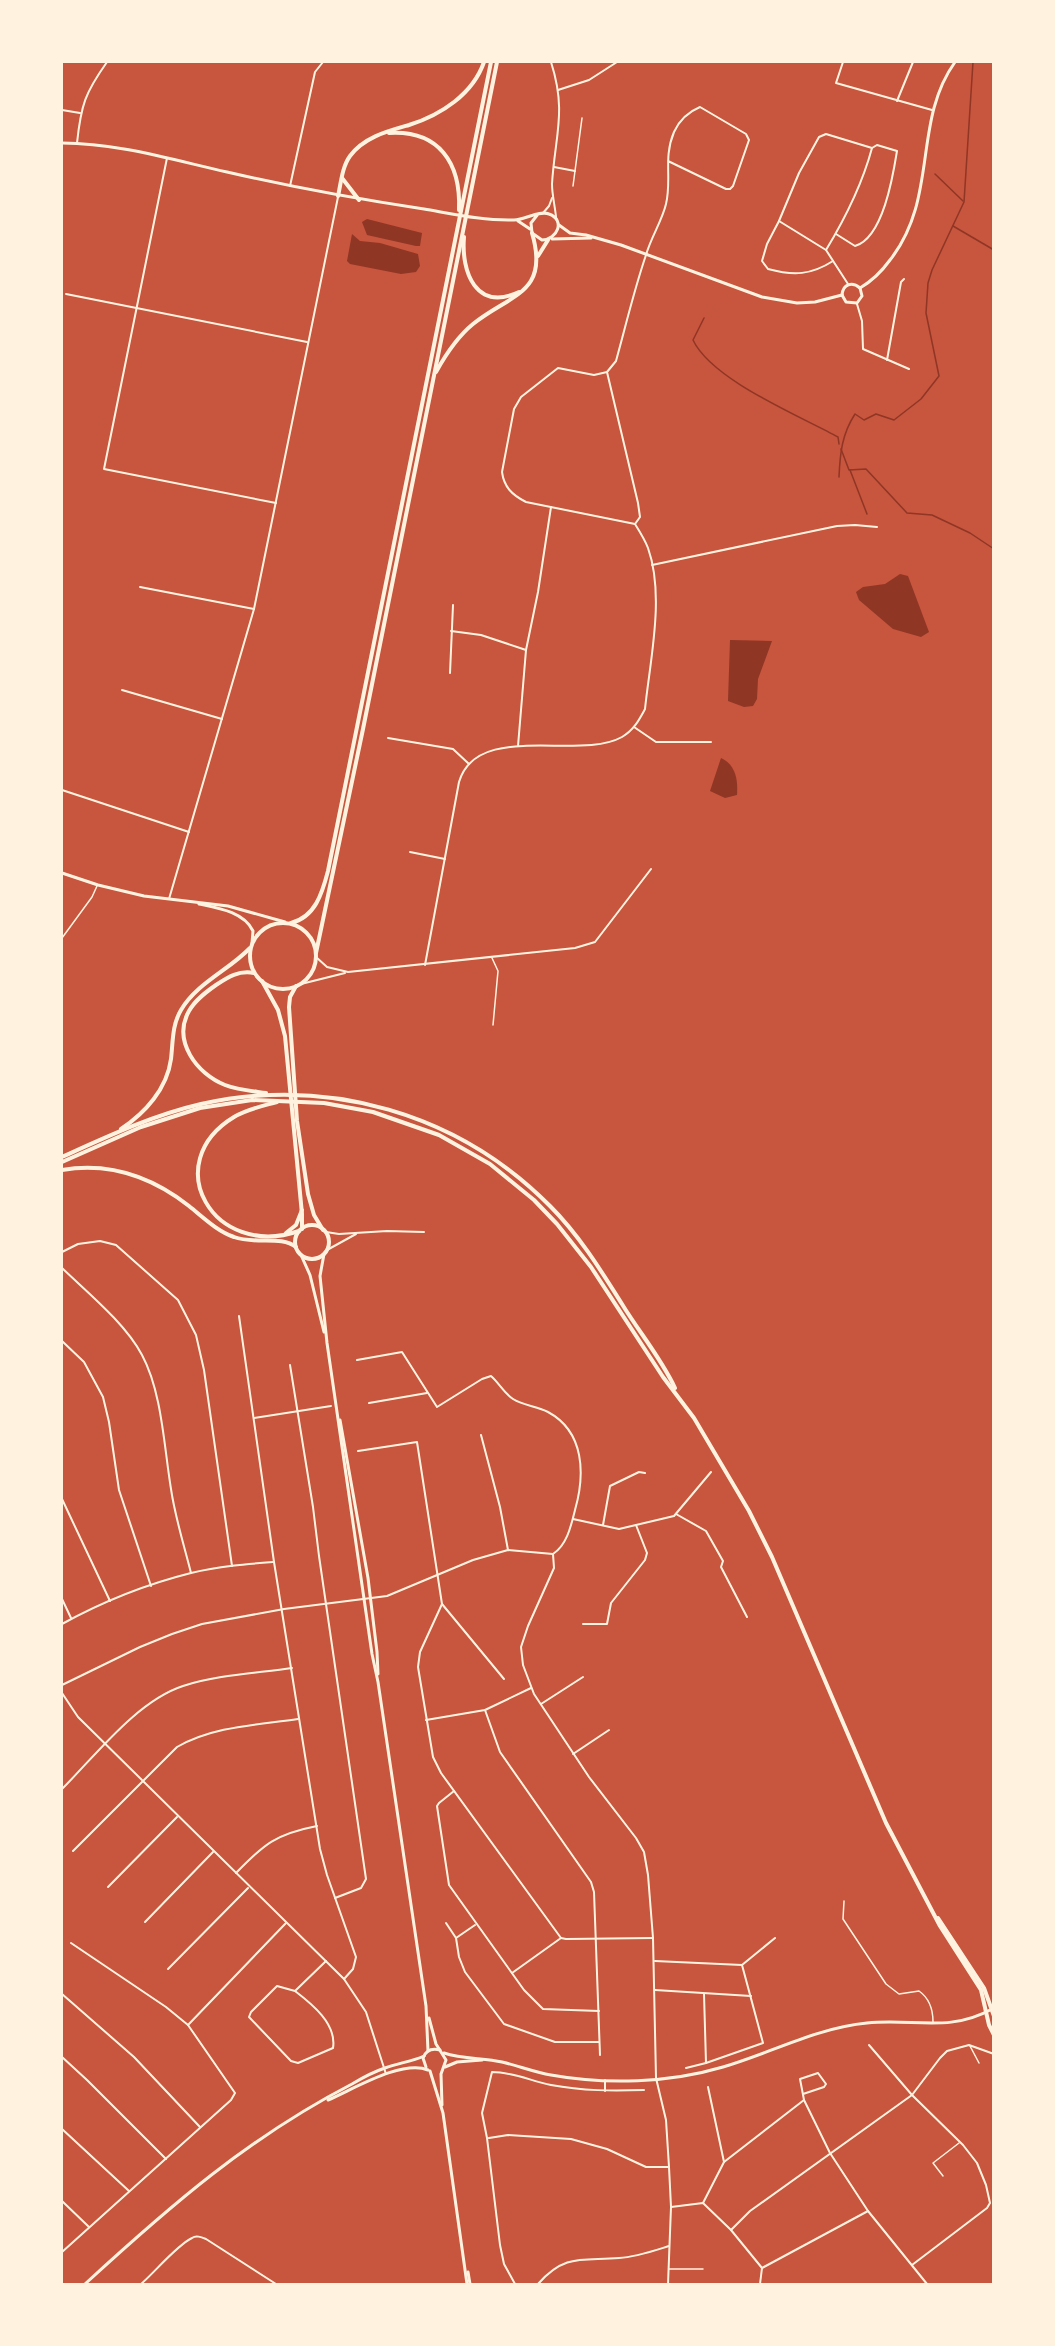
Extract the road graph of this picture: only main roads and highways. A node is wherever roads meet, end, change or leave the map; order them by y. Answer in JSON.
{"nodes":[{"id":1,"x":484,"y":62,"type":"edge"},
{"id":2,"x":491,"y":62,"type":"edge"},
{"id":3,"x":497,"y":62,"type":"edge"},
{"id":4,"x":955,"y":62,"type":"edge"},
{"id":5,"x":382,"y":134,"type":"junction"},
{"id":6,"x":62,"y":143,"type":"edge"},
{"id":7,"x":342,"y":177,"type":"junction"},
{"id":8,"x":338,"y":196,"type":"junction"},
{"id":9,"x":359,"y":200,"type":"junction"},
{"id":10,"x":538,"y":214,"type":"junction"},
{"id":11,"x":517,"y":220,"type":"junction"},
{"id":12,"x":465,"y":221,"type":"junction"},
{"id":13,"x":459,"y":222,"type":"junction"},
{"id":14,"x":557,"y":222,"type":"junction"},
{"id":15,"x":532,"y":232,"type":"junction"},
{"id":16,"x":591,"y":238,"type":"junction"},
{"id":17,"x":549,"y":239,"type":"junction"},
{"id":18,"x":537,"y":256,"type":"junction"},
{"id":19,"x":860,"y":288,"type":"junction"},
{"id":20,"x":522,"y":291,"type":"junction"},
{"id":21,"x":842,"y":295,"type":"junction"},
{"id":22,"x":434,"y":375,"type":"junction"},
{"id":23,"x":62,"y":873,"type":"edge"},
{"id":24,"x":186,"y":902,"type":"junction"},
{"id":25,"x":285,"y":922,"type":"junction"},
{"id":26,"x":291,"y":923,"type":"junction"},
{"id":27,"x":252,"y":943,"type":"junction"},
{"id":28,"x":250,"y":948,"type":"junction"},
{"id":29,"x":316,"y":955,"type":"junction"},
{"id":30,"x":254,"y":973,"type":"junction"},
{"id":31,"x":262,"y":981,"type":"junction"},
{"id":32,"x":299,"y":985,"type":"junction"},
{"id":33,"x":276,"y":1094,"type":"junction"},
{"id":34,"x":281,"y":1101,"type":"junction"},
{"id":35,"x":111,"y":1135,"type":"junction"},
{"id":36,"x":62,"y":1157,"type":"edge"},
{"id":37,"x":62,"y":1162,"type":"edge"},
{"id":38,"x":62,"y":1170,"type":"edge"},
{"id":39,"x":302,"y":1210,"type":"junction"},
{"id":40,"x":300,"y":1230,"type":"junction"},
{"id":41,"x":324,"y":1231,"type":"junction"},
{"id":42,"x":283,"y":1235,"type":"junction"},
{"id":43,"x":296,"y":1247,"type":"junction"},
{"id":44,"x":324,"y":1254,"type":"junction"},
{"id":45,"x":301,"y":1255,"type":"junction"},
{"id":46,"x":327,"y":1343,"type":"junction"},
{"id":47,"x":676,"y":1392,"type":"junction"},
{"id":48,"x":338,"y":1413,"type":"junction"},
{"id":49,"x":378,"y":1682,"type":"junction"},
{"id":50,"x":932,"y":1911,"type":"junction"},
{"id":51,"x":426,"y":2006,"type":"junction"},
{"id":52,"x":992,"y":2009,"type":"junction"},
{"id":53,"x":986,"y":2012,"type":"junction"},
{"id":54,"x":993,"y":2016,"type":"edge"},
{"id":55,"x":993,"y":2035,"type":"edge"},
{"id":56,"x":440,"y":2050,"type":"junction"},
{"id":57,"x":428,"y":2051,"type":"junction"},
{"id":58,"x":444,"y":2054,"type":"junction"},
{"id":59,"x":424,"y":2056,"type":"junction"},
{"id":60,"x":487,"y":2060,"type":"junction"},
{"id":61,"x":443,"y":2068,"type":"junction"},
{"id":62,"x":430,"y":2070,"type":"junction"},
{"id":63,"x":315,"y":2106,"type":"junction"},
{"id":64,"x":443,"y":2113,"type":"junction"},
{"id":65,"x":85,"y":2284,"type":"edge"},
{"id":66,"x":469,"y":2284,"type":"edge"}],
"edges":[{"from":1,"to":5,"type":"main road"},
{"from":2,"to":13,"type":"main road"},
{"from":3,"to":12,"type":"main road"},
{"from":4,"to":19,"type":"main road"},
{"from":5,"to":7,"type":"main road"},
{"from":5,"to":13,"type":"main road"},
{"from":6,"to":8,"type":"main road"},
{"from":7,"to":8,"type":"main road"},
{"from":7,"to":9,"type":"main road"},
{"from":8,"to":9,"type":"main road"},
{"from":9,"to":11,"type":"main road"},
{"from":10,"to":11,"type":"main road"},
{"from":10,"to":14,"type":"main road"},
{"from":10,"to":15,"type":"main road"},
{"from":11,"to":15,"type":"main road"},
{"from":12,"to":20,"type":"main road"},
{"from":12,"to":22,"type":"main road"},
{"from":13,"to":26,"type":"main road"},
{"from":14,"to":16,"type":"main road"},
{"from":14,"to":17,"type":"main road"},
{"from":15,"to":17,"type":"main road"},
{"from":15,"to":18,"type":"main road"},
{"from":16,"to":17,"type":"main road"},
{"from":16,"to":21,"type":"main road"},
{"from":17,"to":18,"type":"main road"},
{"from":18,"to":20,"type":"main road"},
{"from":19,"to":21,"type":"main road"},
{"from":19,"to":21,"type":"main road"},
{"from":20,"to":22,"type":"main road"},
{"from":22,"to":29,"type":"main road"},
{"from":23,"to":24,"type":"main road"},
{"from":24,"to":25,"type":"main road"},
{"from":24,"to":27,"type":"main road"},
{"from":25,"to":26,"type":"main road"},
{"from":25,"to":27,"type":"main road"},
{"from":26,"to":29,"type":"main road"},
{"from":27,"to":28,"type":"main road"},
{"from":28,"to":30,"type":"main road"},
{"from":28,"to":35,"type":"main road"},
{"from":29,"to":32,"type":"main road"},
{"from":30,"to":31,"type":"main road"},
{"from":30,"to":33,"type":"main road"},
{"from":31,"to":32,"type":"main road"},
{"from":31,"to":39,"type":"main road"},
{"from":32,"to":41,"type":"main road"},
{"from":33,"to":35,"type":"main road"},
{"from":33,"to":47,"type":"main road"},
{"from":34,"to":37,"type":"main road"},
{"from":34,"to":42,"type":"main road"},
{"from":34,"to":47,"type":"main road"},
{"from":35,"to":36,"type":"main road"},
{"from":38,"to":43,"type":"main road"},
{"from":39,"to":40,"type":"main road"},
{"from":39,"to":42,"type":"main road"},
{"from":40,"to":41,"type":"main road"},
{"from":40,"to":42,"type":"main road"},
{"from":40,"to":43,"type":"main road"},
{"from":41,"to":44,"type":"main road"},
{"from":43,"to":45,"type":"main road"},
{"from":44,"to":45,"type":"main road"},
{"from":44,"to":46,"type":"main road"},
{"from":45,"to":46,"type":"main road"},
{"from":46,"to":48,"type":"main road"},
{"from":47,"to":50,"type":"main road"},
{"from":48,"to":49,"type":"main road"},
{"from":48,"to":49,"type":"main road"},
{"from":49,"to":51,"type":"main road"},
{"from":50,"to":52,"type":"main road"},
{"from":50,"to":53,"type":"main road"},
{"from":51,"to":56,"type":"main road"},
{"from":51,"to":57,"type":"main road"},
{"from":52,"to":53,"type":"main road"},
{"from":52,"to":54,"type":"main road"},
{"from":53,"to":55,"type":"main road"},
{"from":53,"to":60,"type":"main road"},
{"from":56,"to":57,"type":"main road"},
{"from":56,"to":58,"type":"main road"},
{"from":57,"to":59,"type":"main road"},
{"from":58,"to":60,"type":"main road"},
{"from":58,"to":61,"type":"main road"},
{"from":59,"to":62,"type":"main road"},
{"from":59,"to":63,"type":"main road"},
{"from":60,"to":61,"type":"main road"},
{"from":61,"to":62,"type":"main road"},
{"from":61,"to":64,"type":"main road"},
{"from":62,"to":63,"type":"main road"},
{"from":62,"to":64,"type":"main road"},
{"from":63,"to":65,"type":"main road"},
{"from":64,"to":66,"type":"main road"}]}
